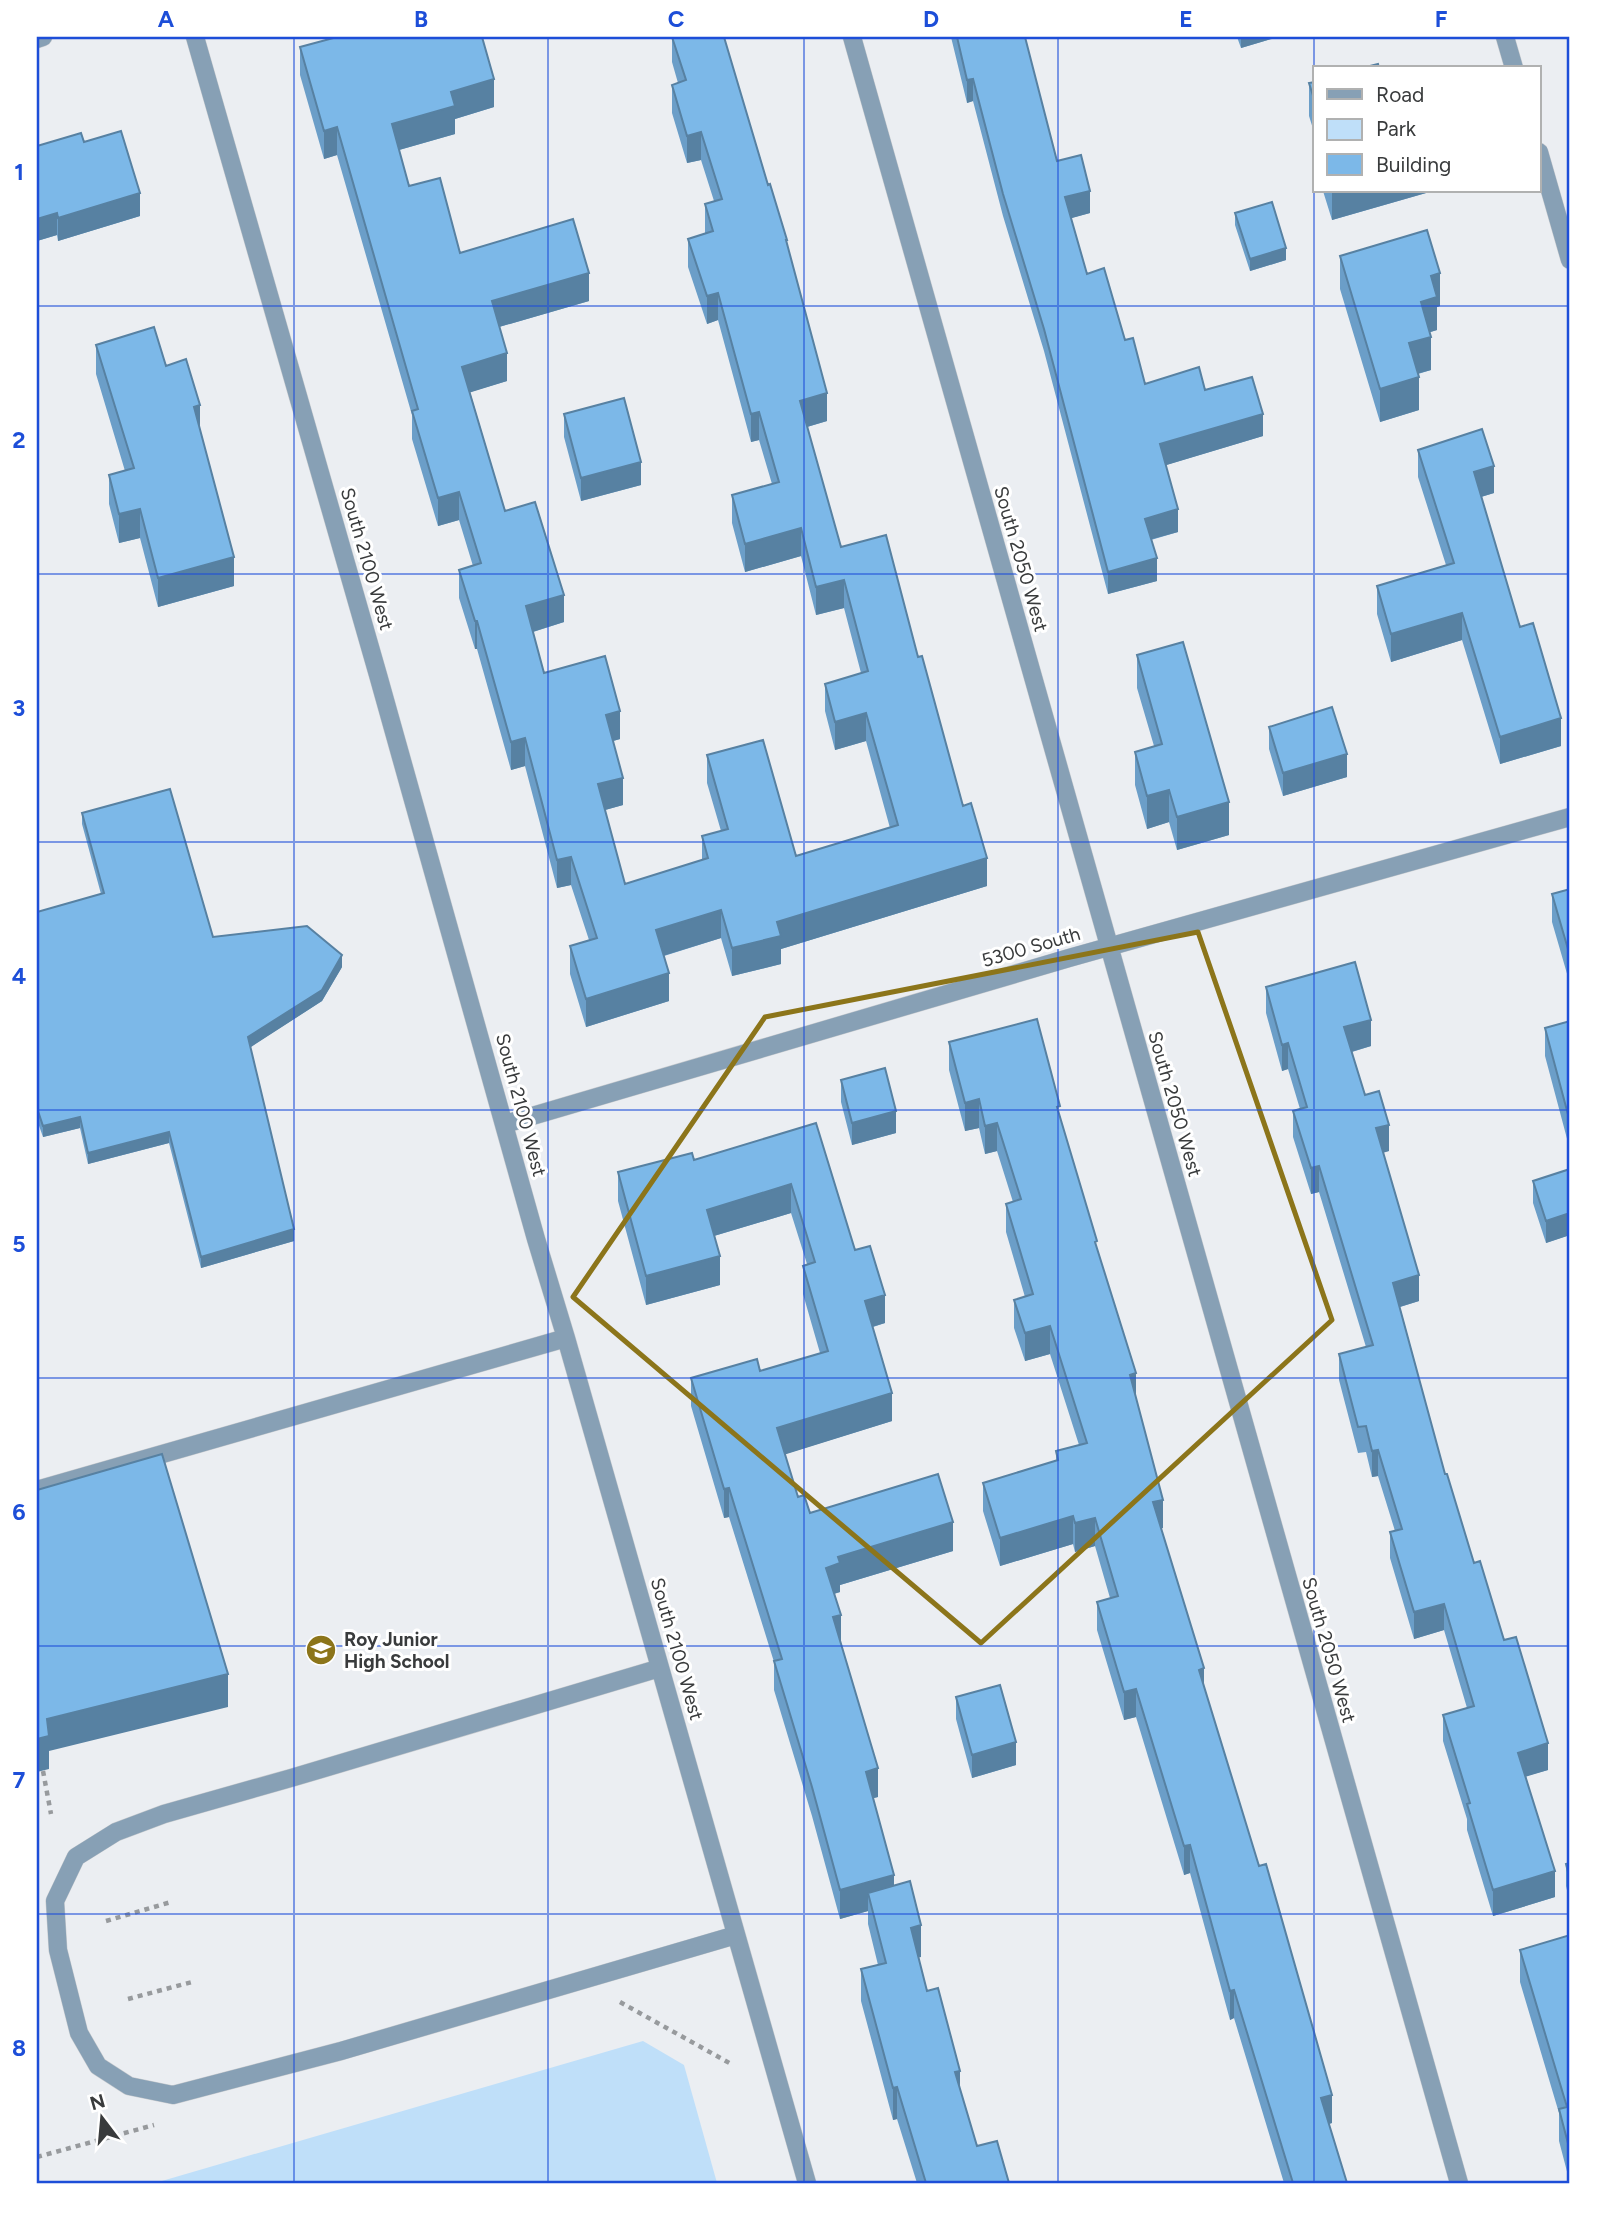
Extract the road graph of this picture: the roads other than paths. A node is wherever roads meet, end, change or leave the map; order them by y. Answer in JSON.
{"nodes":[{"id":1,"x":43,"y":37,"type":"edge"},
{"id":2,"x":195,"y":37,"type":"edge"},
{"id":3,"x":852,"y":37,"type":"edge"},
{"id":4,"x":1505,"y":37,"type":"edge"},
{"id":5,"x":37,"y":38,"type":"edge"},
{"id":6,"x":1513,"y":66,"type":"edge"},
{"id":7,"x":1540,"y":155,"type":"edge"},
{"id":8,"x":1570,"y":260,"type":"edge"},
{"id":9,"x":1570,"y":817,"type":"edge"},
{"id":10,"x":1109,"y":947,"type":"junction"},
{"id":11,"x":505,"y":1124,"type":"junction"},
{"id":12,"x":566,"y":1338,"type":"junction"},
{"id":13,"x":37,"y":1490,"type":"edge"},
{"id":14,"x":660,"y":1668,"type":"junction"},
{"id":15,"x":736,"y":1935,"type":"junction"},
{"id":16,"x":807,"y":2183,"type":"edge"},
{"id":17,"x":1459,"y":2183,"type":"edge"}],
"edges":[{"from":1,"to":5,"type":"street"},
{"from":2,"to":11,"type":"street","name":"South 2100 West"},
{"from":3,"to":10,"type":"street","name":"South 2050 West"},
{"from":4,"to":6,"type":"street"},
{"from":7,"to":8,"type":"street"},
{"from":9,"to":10,"type":"street","name":"5300 South"},
{"from":10,"to":11,"type":"street","name":"5300 South"},
{"from":10,"to":17,"type":"street","name":"South 2050 West"},
{"from":11,"to":12,"type":"street","name":"South 2100 West"},
{"from":12,"to":13,"type":"street"},
{"from":12,"to":14,"type":"street","name":"South 2100 West"},
{"from":14,"to":15,"type":"street","name":"South 2100 West"},
{"from":14,"to":15,"type":"street"},
{"from":15,"to":16,"type":"street","name":"South 2100 West"}]}
